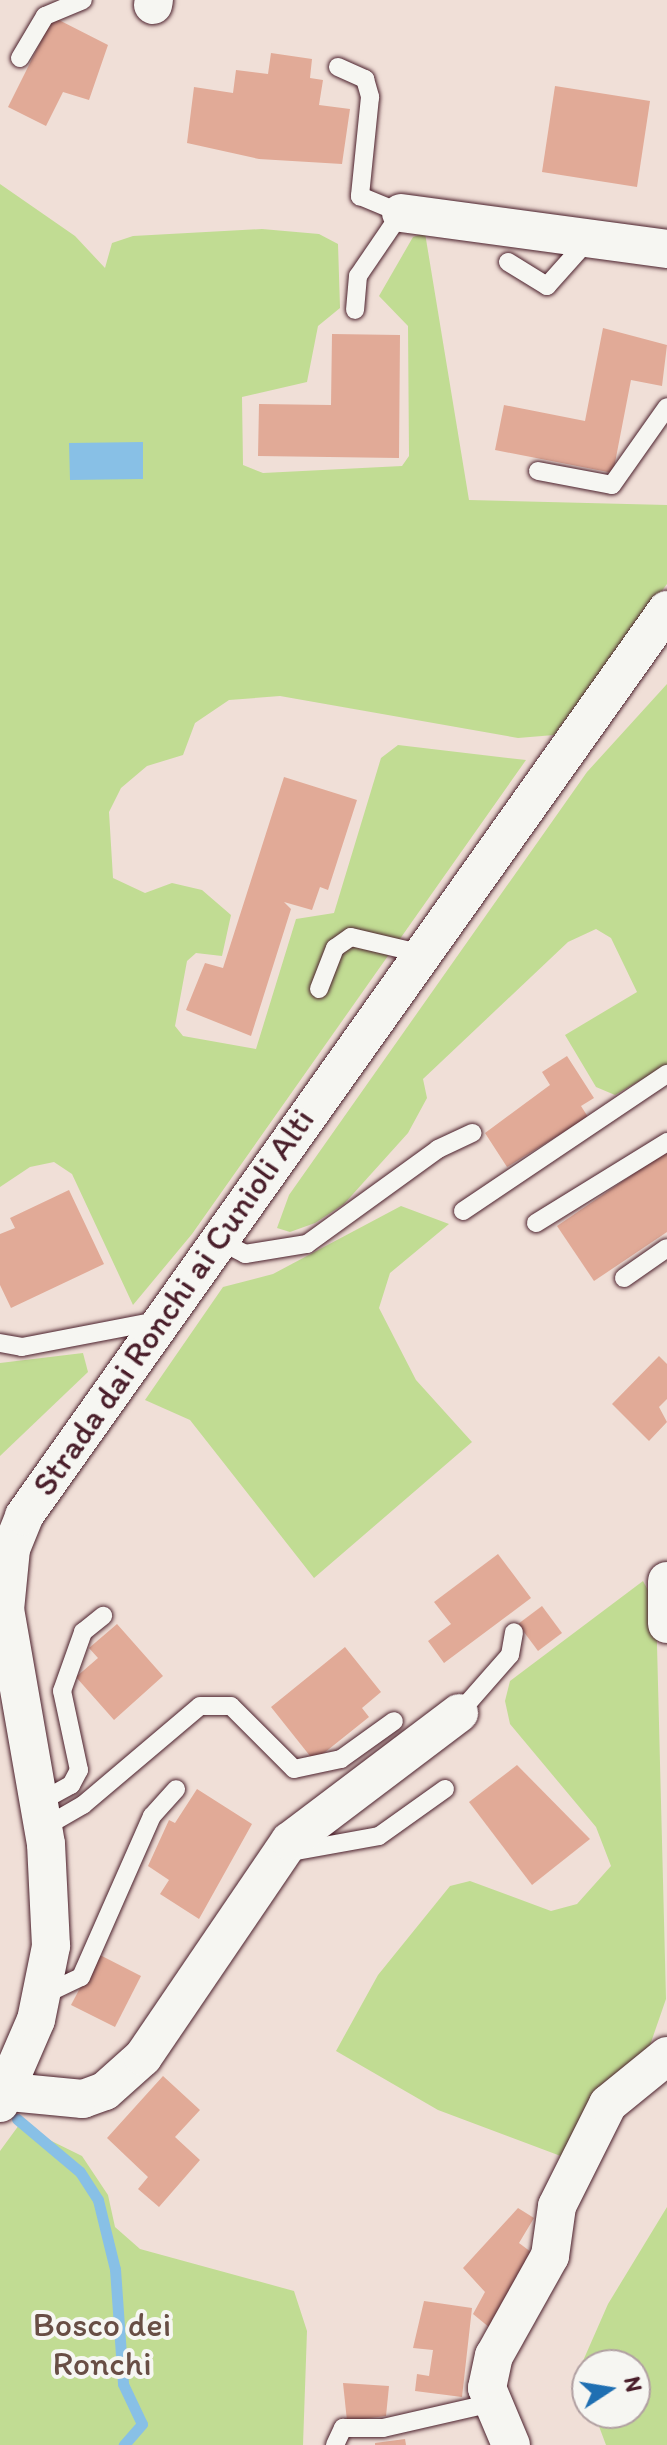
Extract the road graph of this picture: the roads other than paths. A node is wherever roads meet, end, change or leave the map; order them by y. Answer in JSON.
{"nodes":[{"id":1,"x":83,"y":0,"type":"edge"},
{"id":2,"x":20,"y":58,"type":"dead end"},
{"id":3,"x":338,"y":67,"type":"dead end"},
{"id":4,"x":401,"y":213,"type":"junction"},
{"id":5,"x":589,"y":239,"type":"junction"},
{"id":6,"x":667,"y":249,"type":"edge"},
{"id":7,"x":508,"y":262,"type":"dead end"},
{"id":8,"x":355,"y":310,"type":"dead end"},
{"id":9,"x":667,"y":407,"type":"edge"},
{"id":10,"x":538,"y":471,"type":"dead end"},
{"id":11,"x":667,"y":610,"type":"edge"},
{"id":12,"x":423,"y":954,"type":"junction"},
{"id":13,"x":319,"y":989,"type":"dead end"},
{"id":14,"x":667,"y":1074,"type":"edge"},
{"id":15,"x":472,"y":1133,"type":"dead end"},
{"id":16,"x":667,"y":1142,"type":"edge"},
{"id":17,"x":463,"y":1211,"type":"dead end"},
{"id":18,"x":536,"y":1223,"type":"dead end"},
{"id":19,"x":216,"y":1239,"type":"junction"},
{"id":20,"x":667,"y":1248,"type":"edge"},
{"id":21,"x":624,"y":1278,"type":"dead end"},
{"id":22,"x":157,"y":1321,"type":"junction"},
{"id":23,"x":0,"y":1343,"type":"edge"},
{"id":24,"x":667,"y":1581,"type":"edge"},
{"id":25,"x":3,"y":1612,"type":"edge"},
{"id":26,"x":103,"y":1616,"type":"dead end"},
{"id":27,"x":667,"y":1624,"type":"edge"},
{"id":28,"x":514,"y":1632,"type":"dead end"},
{"id":29,"x":6,"y":1669,"type":"edge"},
{"id":30,"x":459,"y":1713,"type":"joint"},
{"id":31,"x":394,"y":1721,"type":"dead end"},
{"id":32,"x":176,"y":1789,"type":"dead end"},
{"id":33,"x":445,"y":1789,"type":"dead end"},
{"id":34,"x":40,"y":1815,"type":"junction"},
{"id":35,"x":281,"y":1854,"type":"junction"},
{"id":36,"x":41,"y":1996,"type":"junction"},
{"id":37,"x":667,"y":2056,"type":"edge"},
{"id":38,"x":5,"y":2098,"type":"edge"},
{"id":39,"x":492,"y":2403,"type":"junction"},
{"id":40,"x":335,"y":2445,"type":"edge"},
{"id":41,"x":511,"y":2445,"type":"edge"}],
"edges":[{"from":1,"to":2,"type":"lane"},
{"from":3,"to":4,"type":"lane"},
{"from":4,"to":5,"type":"street"},
{"from":4,"to":8,"type":"lane"},
{"from":5,"to":6,"type":"street"},
{"from":5,"to":7,"type":"lane"},
{"from":9,"to":10,"type":"lane"},
{"from":11,"to":12,"type":"street","name":"Strada dai Ronchi ai Cunioli Alti"},
{"from":12,"to":13,"type":"lane"},
{"from":12,"to":19,"type":"street","name":"Strada dai Ronchi ai Cunioli Alti"},
{"from":14,"to":17,"type":"lane"},
{"from":15,"to":19,"type":"lane"},
{"from":16,"to":18,"type":"lane"},
{"from":19,"to":22,"type":"street","name":"Strada dai Ronchi ai Cunioli Alti"},
{"from":20,"to":21,"type":"lane"},
{"from":22,"to":23,"type":"lane"},
{"from":22,"to":25,"type":"street","name":"Strada dai Ronchi ai Cunioli Alti"},
{"from":24,"to":27,"type":"street"},
{"from":25,"to":29,"type":"street","name":"Strada dai Ronchi ai Cunioli Alti"},
{"from":26,"to":34,"type":"lane"},
{"from":28,"to":30,"type":"lane"},
{"from":29,"to":34,"type":"street","name":"Strada dai Ronchi ai Cunioli Alti"},
{"from":30,"to":35,"type":"street","name":"Strada dai Ronchi ai Cunioli Alti"},
{"from":31,"to":34,"type":"lane"},
{"from":32,"to":36,"type":"lane"},
{"from":33,"to":35,"type":"lane"},
{"from":34,"to":36,"type":"street","name":"Strada dai Ronchi ai Cunioli Alti"},
{"from":35,"to":38,"type":"street","name":"Strada dai Ronchi ai Cunioli Alti"},
{"from":36,"to":38,"type":"street","name":"Strada dai Ronchi ai Cunioli Alti"},
{"from":37,"to":39,"type":"street"},
{"from":39,"to":40,"type":"lane"},
{"from":39,"to":41,"type":"street"}]}
